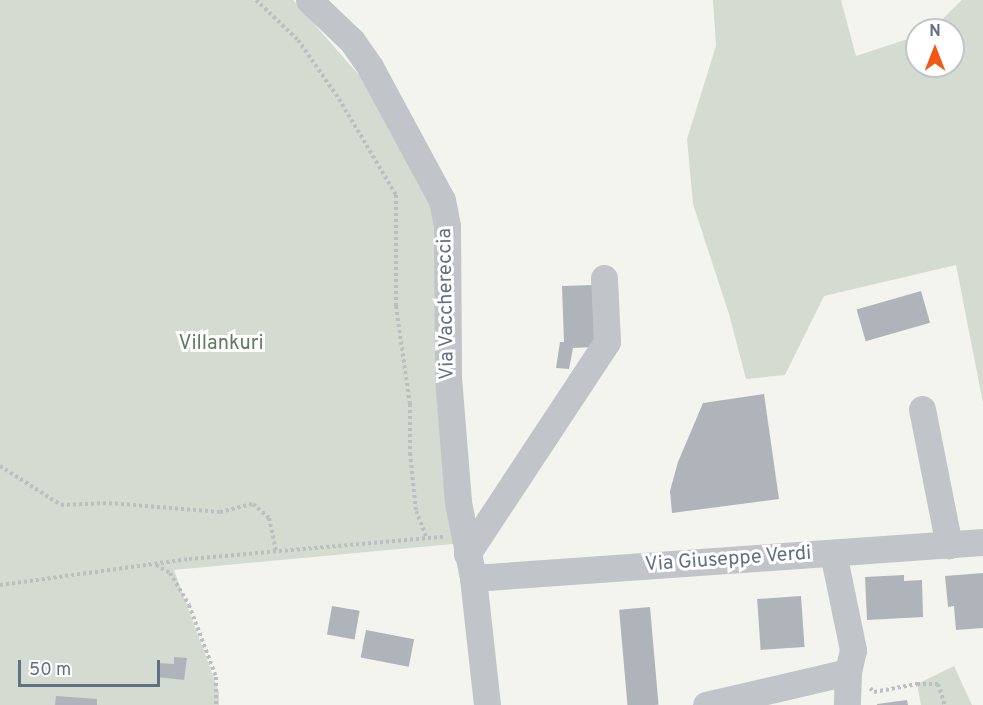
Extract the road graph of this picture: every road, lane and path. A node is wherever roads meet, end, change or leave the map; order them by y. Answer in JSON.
{"nodes":[{"id":1,"x":256,"y":0,"type":"edge"},
{"id":2,"x":309,"y":0,"type":"edge"},
{"id":3,"x":604,"y":278,"type":"dead end"},
{"id":4,"x":922,"y":409,"type":"dead end"},
{"id":5,"x":0,"y":466,"type":"edge"},
{"id":6,"x":428,"y":538,"type":"junction"},
{"id":7,"x":983,"y":542,"type":"edge"},
{"id":8,"x":949,"y":545,"type":"junction"},
{"id":9,"x":276,"y":551,"type":"junction"},
{"id":10,"x":833,"y":553,"type":"junction"},
{"id":11,"x":468,"y":555,"type":"junction"},
{"id":12,"x":155,"y":564,"type":"junction"},
{"id":13,"x":0,"y":585,"type":"edge"},
{"id":14,"x":848,"y":672,"type":"junction"},
{"id":15,"x":216,"y":705,"type":"edge"},
{"id":16,"x":487,"y":705,"type":"edge"},
{"id":17,"x":706,"y":705,"type":"edge"},
{"id":18,"x":847,"y":705,"type":"edge"},
{"id":19,"x":945,"y":705,"type":"edge"}],
"edges":[{"from":1,"to":6,"type":"path"},
{"from":2,"to":11,"type":"street","name":"Via Vacchereccia"},
{"from":3,"to":11,"type":"street"},
{"from":4,"to":8,"type":"street"},
{"from":5,"to":9,"type":"path"},
{"from":6,"to":9,"type":"path"},
{"from":6,"to":11,"type":"path"},
{"from":7,"to":8,"type":"street","name":"Via Giuseppe Verdi"},
{"from":8,"to":10,"type":"street","name":"Via Giuseppe Verdi"},
{"from":9,"to":12,"type":"path"},
{"from":10,"to":11,"type":"street","name":"Via Giuseppe Verdi"},
{"from":10,"to":14,"type":"street"},
{"from":11,"to":16,"type":"street","name":"Via Vacchereccia"},
{"from":12,"to":13,"type":"path"},
{"from":12,"to":15,"type":"path"},
{"from":14,"to":17,"type":"street"},
{"from":14,"to":18,"type":"street"},
{"from":14,"to":19,"type":"path"}]}
